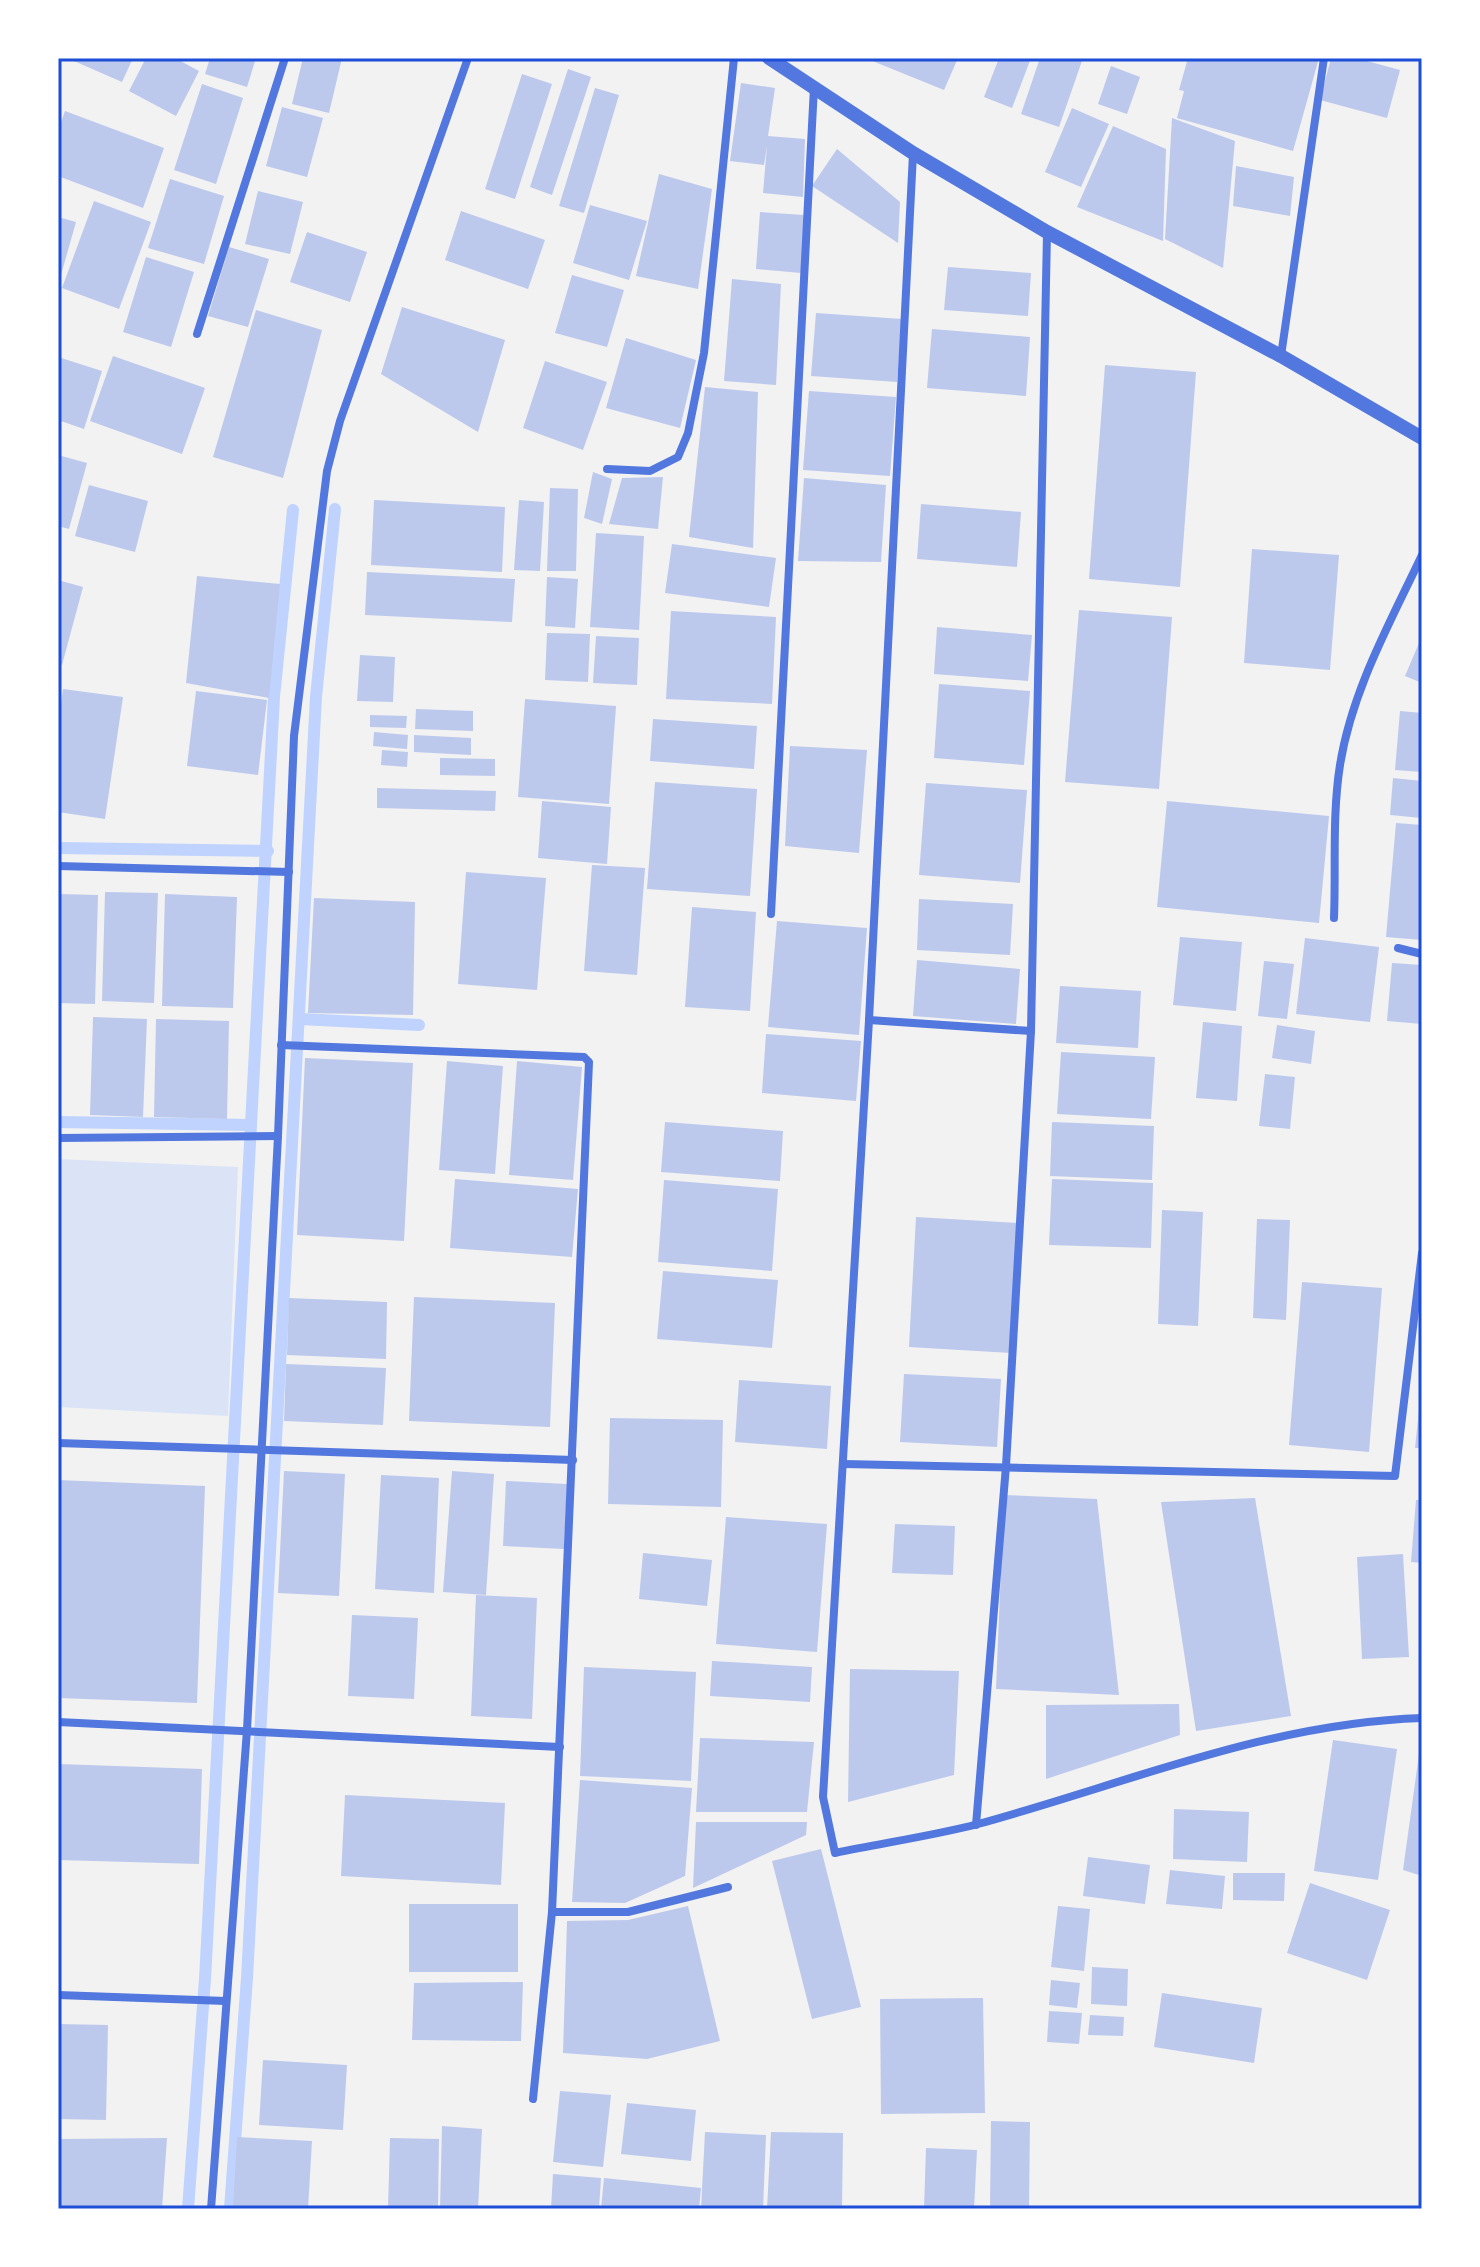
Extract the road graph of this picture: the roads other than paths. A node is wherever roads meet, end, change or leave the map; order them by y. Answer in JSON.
{"nodes":[{"id":1,"x":285,"y":58,"type":"edge"},
{"id":2,"x":468,"y":58,"type":"edge"},
{"id":3,"x":734,"y":58,"type":"edge"},
{"id":4,"x":769,"y":58,"type":"edge"},
{"id":5,"x":1324,"y":58,"type":"edge"},
{"id":6,"x":814,"y":87,"type":"junction"},
{"id":7,"x":913,"y":153,"type":"junction"},
{"id":8,"x":1047,"y":232,"type":"junction"},
{"id":9,"x":197,"y":334,"type":"dead end"},
{"id":10,"x":1281,"y":356,"type":"junction"},
{"id":11,"x":1422,"y":438,"type":"edge"},
{"id":12,"x":607,"y":469,"type":"dead end"},
{"id":13,"x":1422,"y":555,"type":"edge"},
{"id":14,"x":58,"y":866,"type":"edge"},
{"id":15,"x":289,"y":872,"type":"junction"},
{"id":16,"x":771,"y":914,"type":"dead end"},
{"id":17,"x":1334,"y":918,"type":"dead end"},
{"id":18,"x":1398,"y":948,"type":"dead end"},
{"id":19,"x":1422,"y":954,"type":"edge"},
{"id":20,"x":869,"y":1020,"type":"junction"},
{"id":21,"x":1031,"y":1031,"type":"junction"},
{"id":22,"x":281,"y":1045,"type":"junction"},
{"id":23,"x":278,"y":1136,"type":"junction"},
{"id":24,"x":58,"y":1138,"type":"edge"},
{"id":25,"x":1422,"y":1253,"type":"edge"},
{"id":26,"x":58,"y":1443,"type":"edge"},
{"id":27,"x":261,"y":1448,"type":"junction"},
{"id":28,"x":573,"y":1460,"type":"junction"},
{"id":29,"x":844,"y":1464,"type":"junction"},
{"id":30,"x":1006,"y":1466,"type":"junction"},
{"id":31,"x":1422,"y":1718,"type":"edge"},
{"id":32,"x":58,"y":1722,"type":"edge"},
{"id":33,"x":247,"y":1730,"type":"junction"},
{"id":34,"x":560,"y":1747,"type":"junction"},
{"id":35,"x":976,"y":1825,"type":"junction"},
{"id":36,"x":728,"y":1887,"type":"dead end"},
{"id":37,"x":552,"y":1912,"type":"junction"},
{"id":38,"x":58,"y":1995,"type":"edge"},
{"id":39,"x":226,"y":2001,"type":"junction"},
{"id":40,"x":533,"y":2099,"type":"dead end"},
{"id":41,"x":211,"y":2209,"type":"edge"}],
"edges":[{"from":1,"to":9,"type":"street"},
{"from":2,"to":15,"type":"street"},
{"from":3,"to":12,"type":"street"},
{"from":4,"to":6,"type":"street"},
{"from":5,"to":10,"type":"street"},
{"from":6,"to":7,"type":"street"},
{"from":6,"to":16,"type":"street"},
{"from":7,"to":8,"type":"street"},
{"from":7,"to":20,"type":"street"},
{"from":8,"to":10,"type":"street"},
{"from":8,"to":21,"type":"street"},
{"from":10,"to":11,"type":"street"},
{"from":13,"to":17,"type":"street"},
{"from":14,"to":15,"type":"street"},
{"from":15,"to":22,"type":"street"},
{"from":18,"to":19,"type":"street"},
{"from":20,"to":21,"type":"street"},
{"from":20,"to":29,"type":"street"},
{"from":21,"to":30,"type":"street"},
{"from":22,"to":23,"type":"street"},
{"from":22,"to":28,"type":"street"},
{"from":23,"to":24,"type":"street"},
{"from":23,"to":27,"type":"street"},
{"from":25,"to":30,"type":"street"},
{"from":26,"to":27,"type":"street"},
{"from":27,"to":28,"type":"street"},
{"from":27,"to":33,"type":"street"},
{"from":28,"to":34,"type":"street"},
{"from":29,"to":30,"type":"street"},
{"from":29,"to":35,"type":"street"},
{"from":30,"to":35,"type":"street"},
{"from":31,"to":35,"type":"street"},
{"from":32,"to":33,"type":"street"},
{"from":33,"to":34,"type":"street"},
{"from":33,"to":39,"type":"street"},
{"from":34,"to":37,"type":"street"},
{"from":36,"to":37,"type":"street"},
{"from":37,"to":40,"type":"street"},
{"from":38,"to":39,"type":"street"},
{"from":39,"to":41,"type":"street"}]}
